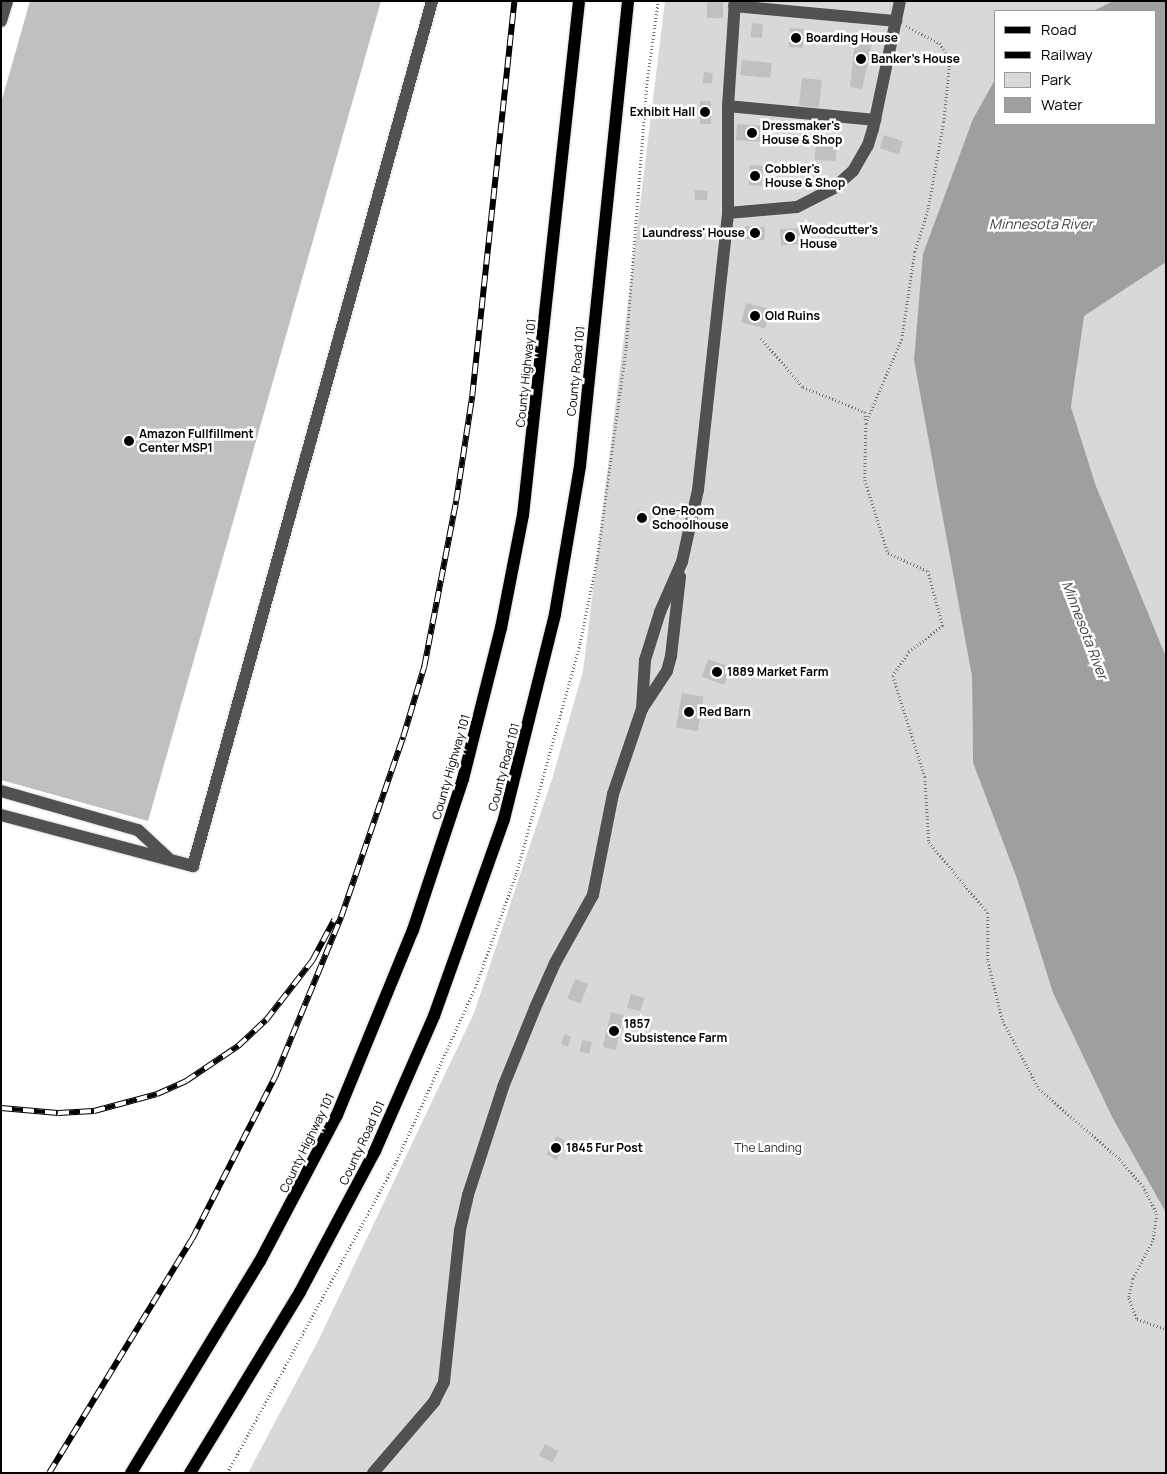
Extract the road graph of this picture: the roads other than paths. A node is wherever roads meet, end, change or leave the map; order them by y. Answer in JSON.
{"nodes":[{"id":1,"x":7,"y":1,"type":"edge"},
{"id":2,"x":432,"y":1,"type":"edge"},
{"id":3,"x":579,"y":1,"type":"edge"},
{"id":4,"x":628,"y":1,"type":"edge"},
{"id":5,"x":900,"y":1,"type":"edge"},
{"id":6,"x":735,"y":4,"type":"edge"},
{"id":7,"x":896,"y":20,"type":"junction"},
{"id":8,"x":1,"y":21,"type":"edge"},
{"id":9,"x":728,"y":106,"type":"junction"},
{"id":10,"x":875,"y":120,"type":"junction"},
{"id":11,"x":728,"y":213,"type":"junction"},
{"id":12,"x":682,"y":562,"type":"junction"},
{"id":13,"x":642,"y":709,"type":"junction"},
{"id":14,"x":1,"y":791,"type":"edge"},
{"id":15,"x":1,"y":815,"type":"edge"},
{"id":16,"x":169,"y":859,"type":"junction"},
{"id":17,"x":131,"y":1473,"type":"edge"},
{"id":18,"x":190,"y":1473,"type":"edge"},
{"id":19,"x":373,"y":1473,"type":"edge"}],
"edges":[{"from":1,"to":8,"type":"lane"},
{"from":2,"to":16,"type":"lane"},
{"from":3,"to":17,"type":"main road","name":"County Highway 101"},
{"from":4,"to":18,"type":"main road","name":"County Road 101"},
{"from":5,"to":7,"type":"lane"},
{"from":6,"to":7,"type":"lane"},
{"from":6,"to":9,"type":"lane"},
{"from":7,"to":10,"type":"lane"},
{"from":9,"to":10,"type":"lane"},
{"from":9,"to":11,"type":"lane"},
{"from":10,"to":11,"type":"lane"},
{"from":11,"to":12,"type":"lane"},
{"from":12,"to":13,"type":"lane"},
{"from":12,"to":13,"type":"lane"},
{"from":13,"to":19,"type":"lane"},
{"from":14,"to":16,"type":"lane"},
{"from":15,"to":16,"type":"lane"}]}
